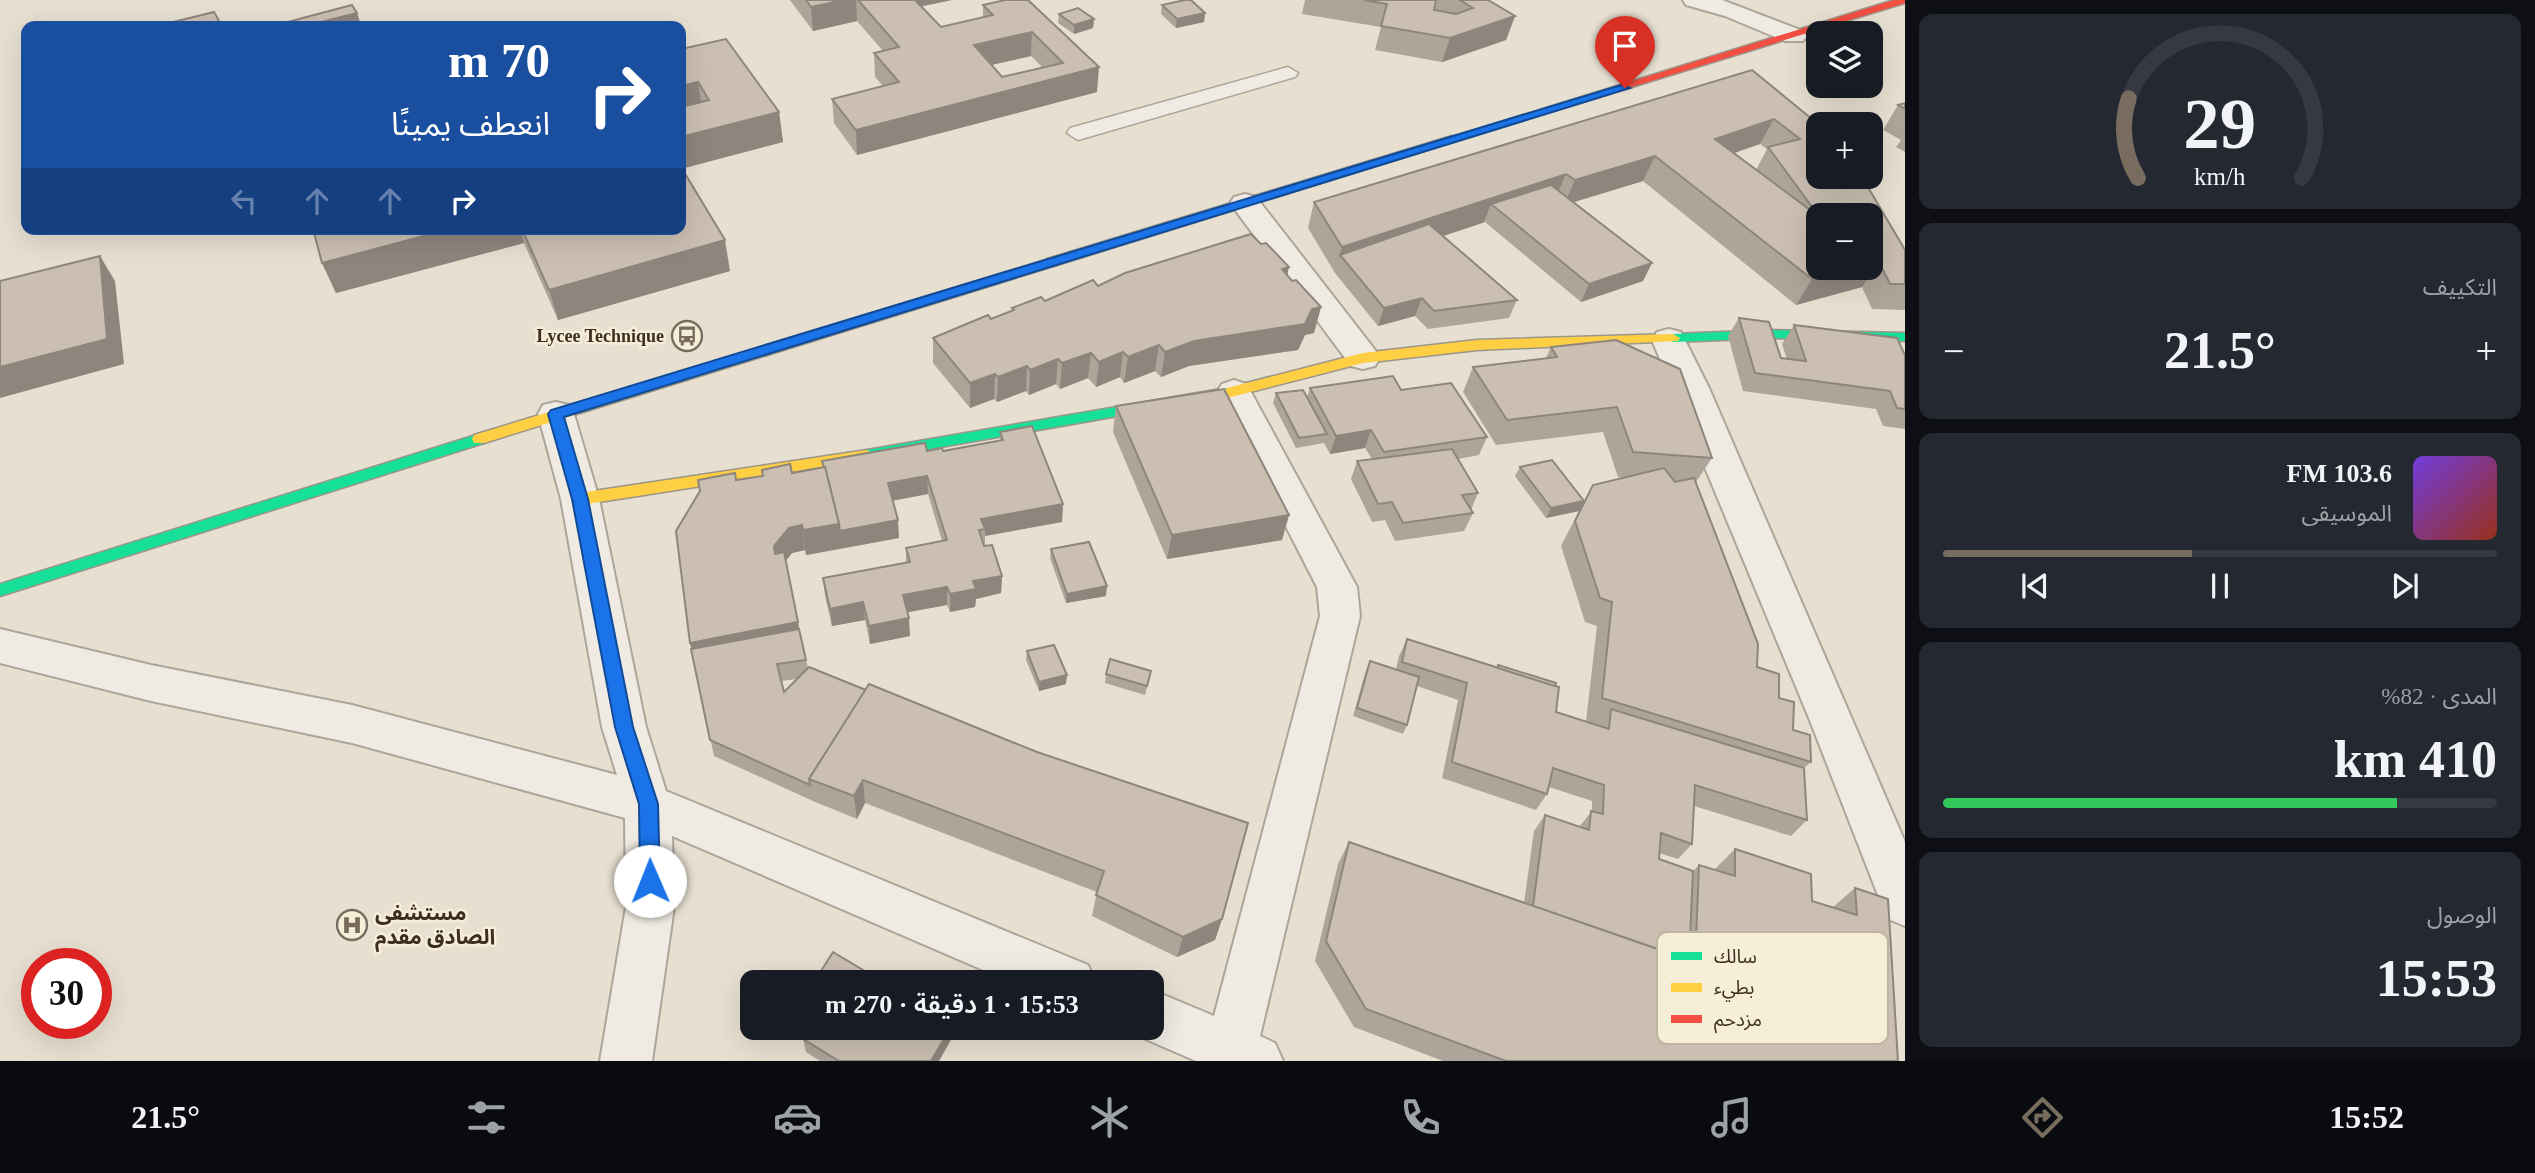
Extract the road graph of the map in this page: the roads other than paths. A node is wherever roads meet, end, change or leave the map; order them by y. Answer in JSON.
{"nodes":[{"id":1,"x":1695,"y":0,"type":"edge"},
{"id":2,"x":1905,"y":0,"type":"edge"},
{"id":3,"x":1794,"y":36,"type":"junction"},
{"id":4,"x":1288,"y":73,"type":"dead end"},
{"id":5,"x":1078,"y":134,"type":"dead end"},
{"id":6,"x":1245,"y":203,"type":"junction"},
{"id":7,"x":1905,"y":337,"type":"edge"},
{"id":8,"x":1669,"y":340,"type":"junction"},
{"id":9,"x":1363,"y":358,"type":"junction"},
{"id":10,"x":1234,"y":392,"type":"junction"},
{"id":11,"x":556,"y":414,"type":"junction"},
{"id":12,"x":580,"y":499,"type":"junction"},
{"id":13,"x":0,"y":590,"type":"edge"},
{"id":14,"x":0,"y":646,"type":"edge"},
{"id":15,"x":648,"y":804,"type":"junction"},
{"id":16,"x":1905,"y":903,"type":"edge"},
{"id":17,"x":1042,"y":970,"type":"edge"},
{"id":18,"x":1164,"y":1021,"type":"edge"},
{"id":19,"x":1244,"y":1055,"type":"edge"},
{"id":20,"x":626,"y":1061,"type":"edge"}],
"edges":[{"from":1,"to":3,"type":"street"},
{"from":2,"to":3,"type":"main road"},
{"from":3,"to":6,"type":"main road"},
{"from":4,"to":5,"type":"lane"},
{"from":6,"to":9,"type":"street"},
{"from":6,"to":11,"type":"main road"},
{"from":7,"to":8,"type":"main road"},
{"from":8,"to":9,"type":"main road"},
{"from":8,"to":16,"type":"street"},
{"from":9,"to":10,"type":"main road"},
{"from":10,"to":12,"type":"main road"},
{"from":10,"to":19,"type":"street"},
{"from":11,"to":12,"type":"street"},
{"from":11,"to":13,"type":"main road"},
{"from":12,"to":15,"type":"street"},
{"from":14,"to":15,"type":"street"},
{"from":15,"to":17,"type":"street"},
{"from":15,"to":20,"type":"street"},
{"from":18,"to":19,"type":"street"}]}
